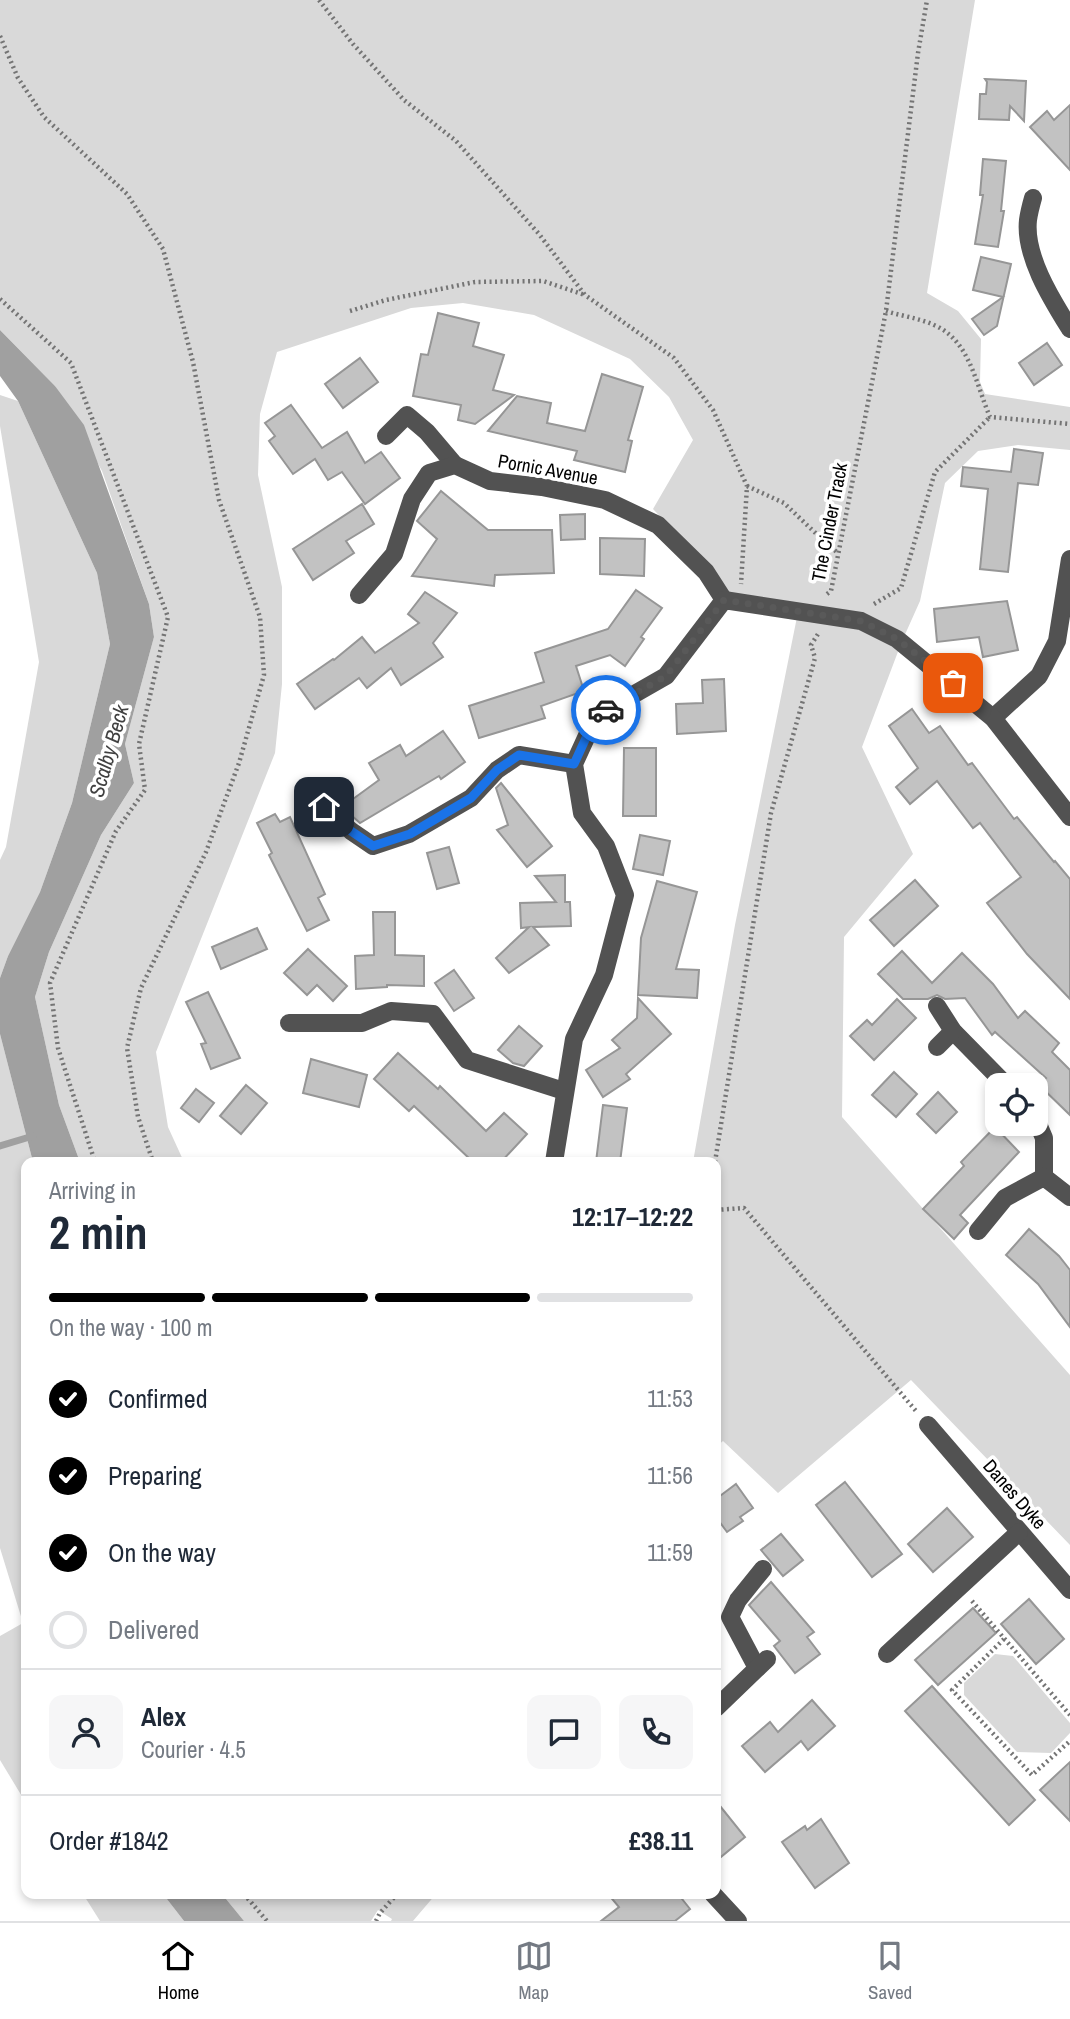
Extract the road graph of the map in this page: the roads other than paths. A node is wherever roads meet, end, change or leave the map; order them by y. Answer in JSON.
{"nodes":[{"id":1,"x":1033,"y":198,"type":"dead end"},
{"id":2,"x":1070,"y":329,"type":"edge"},
{"id":3,"x":386,"y":436,"type":"dead end"},
{"id":4,"x":455,"y":465,"type":"junction"},
{"id":5,"x":1070,"y":559,"type":"edge"},
{"id":6,"x":359,"y":595,"type":"dead end"},
{"id":7,"x":732,"y":601,"type":"junction"},
{"id":8,"x":993,"y":718,"type":"junction"},
{"id":9,"x":574,"y":764,"type":"junction"},
{"id":10,"x":324,"y":807,"type":"dead end"},
{"id":11,"x":1070,"y":817,"type":"edge"},
{"id":12,"x":937,"y":1006,"type":"dead end"},
{"id":13,"x":289,"y":1023,"type":"dead end"},
{"id":14,"x":953,"y":1031,"type":"junction"},
{"id":15,"x":937,"y":1047,"type":"dead end"},
{"id":16,"x":994,"y":1073,"type":"edge"},
{"id":17,"x":564,"y":1091,"type":"junction"},
{"id":18,"x":1043,"y":1136,"type":"edge"},
{"id":19,"x":555,"y":1157,"type":"edge"},
{"id":20,"x":1044,"y":1177,"type":"junction"},
{"id":21,"x":1070,"y":1197,"type":"edge"},
{"id":22,"x":978,"y":1231,"type":"dead end"},
{"id":23,"x":928,"y":1425,"type":"road end"},
{"id":24,"x":1019,"y":1532,"type":"junction"},
{"id":25,"x":763,"y":1569,"type":"dead end"},
{"id":26,"x":1070,"y":1590,"type":"edge"},
{"id":27,"x":887,"y":1654,"type":"dead end"},
{"id":28,"x":721,"y":1702,"type":"edge"},
{"id":29,"x":718,"y":1899,"type":"edge"},
{"id":30,"x":738,"y":1921,"type":"edge"}],
"edges":[{"from":1,"to":2,"type":"street"},
{"from":3,"to":4,"type":"street"},
{"from":4,"to":6,"type":"street"},
{"from":4,"to":7,"type":"street","name":"Pornic Avenue"},
{"from":5,"to":8,"type":"street"},
{"from":7,"to":8,"type":"street"},
{"from":7,"to":9,"type":"street"},
{"from":8,"to":11,"type":"street"},
{"from":9,"to":10,"type":"street"},
{"from":9,"to":17,"type":"street"},
{"from":12,"to":14,"type":"street"},
{"from":13,"to":17,"type":"street"},
{"from":14,"to":15,"type":"street"},
{"from":14,"to":16,"type":"street"},
{"from":17,"to":19,"type":"street"},
{"from":18,"to":20,"type":"street"},
{"from":20,"to":21,"type":"street"},
{"from":20,"to":22,"type":"street"},
{"from":23,"to":24,"type":"street","name":"Danes Dyke"},
{"from":24,"to":26,"type":"street","name":"Danes Dyke"},
{"from":24,"to":27,"type":"street"},
{"from":25,"to":28,"type":"street"},
{"from":29,"to":30,"type":"street"}]}
